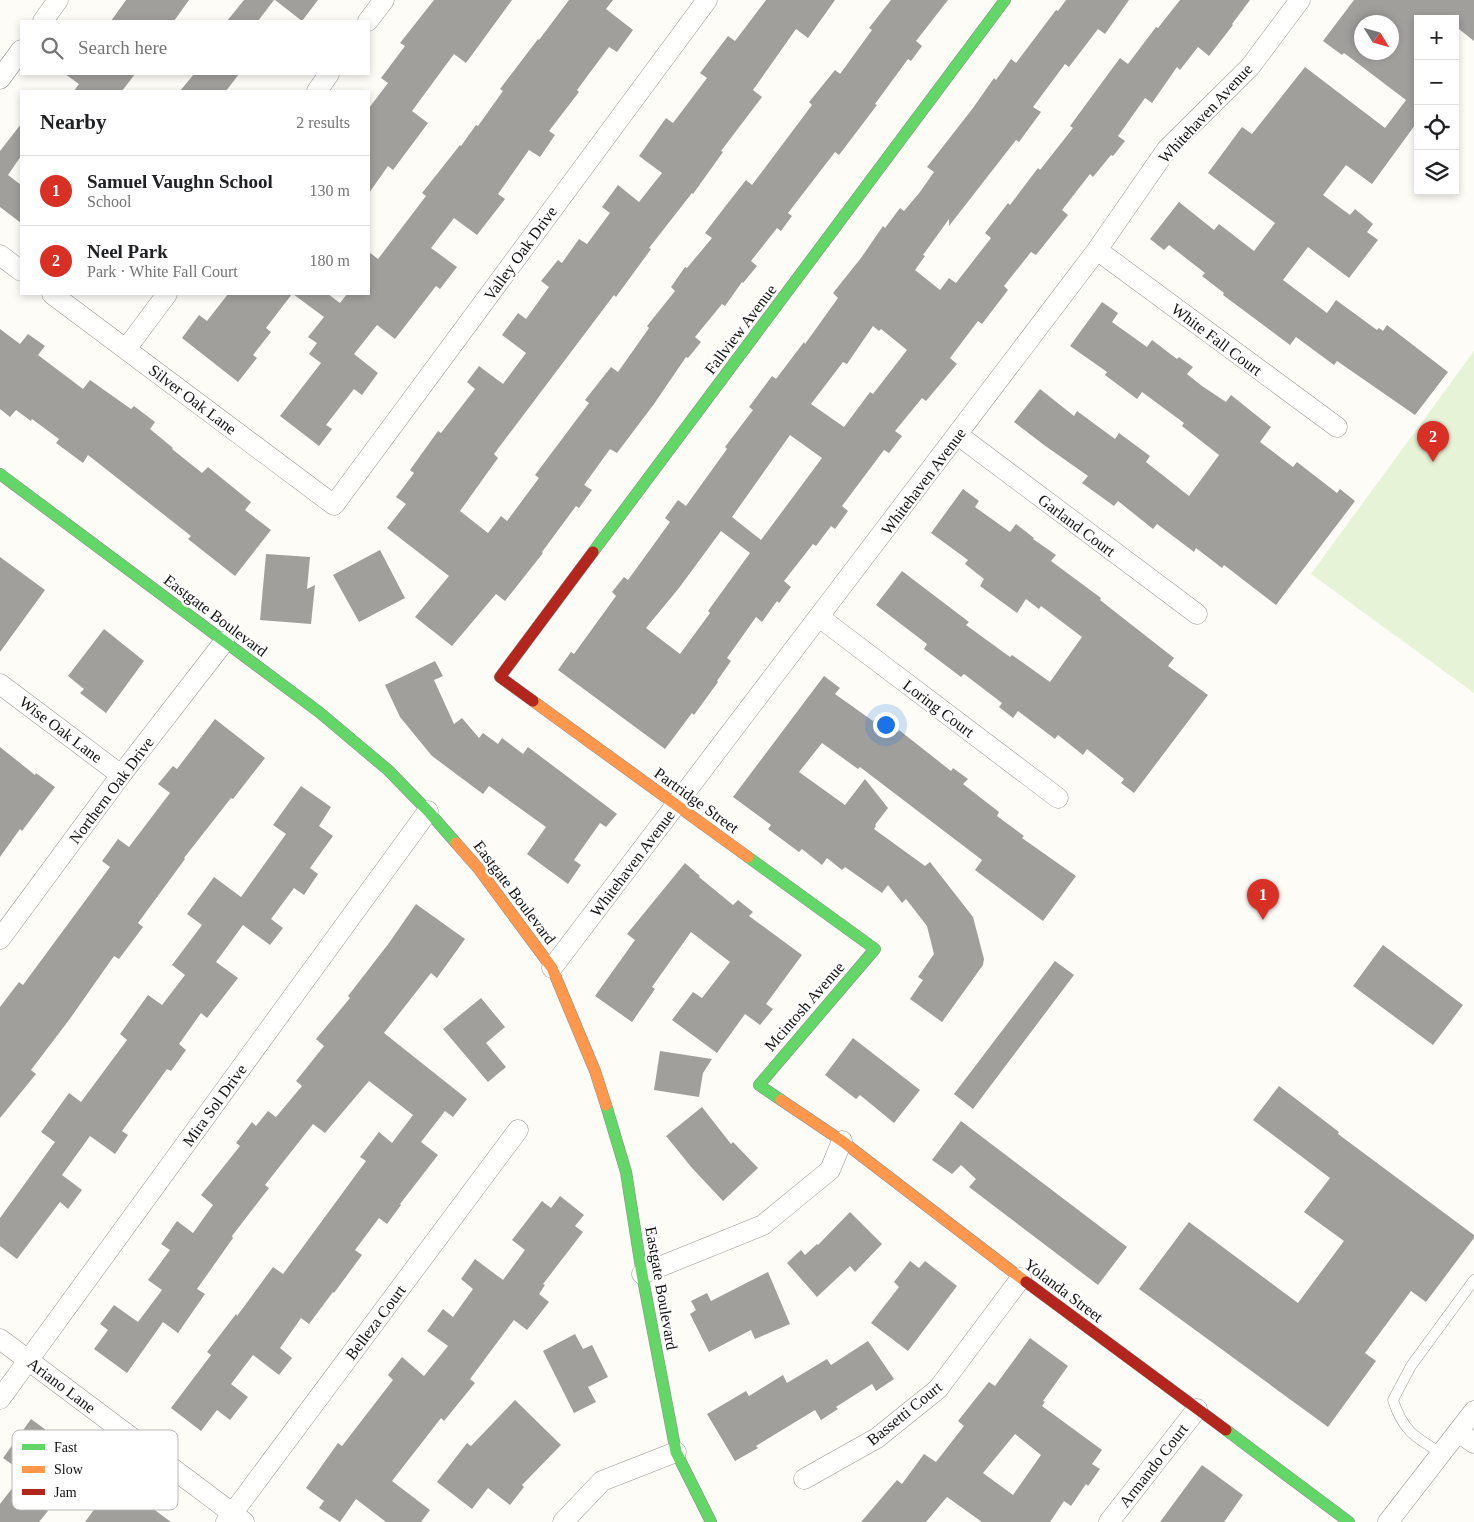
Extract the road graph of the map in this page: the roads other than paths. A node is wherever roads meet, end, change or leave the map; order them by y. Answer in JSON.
{"nodes":[{"id":1,"x":58,"y":0,"type":"edge"},
{"id":2,"x":384,"y":0,"type":"edge"},
{"id":3,"x":707,"y":0,"type":"edge"},
{"id":4,"x":1005,"y":0,"type":"edge"},
{"id":5,"x":1300,"y":0,"type":"edge"},
{"id":6,"x":44,"y":20,"type":"edge"},
{"id":7,"x":369,"y":20,"type":"edge"},
{"id":8,"x":20,"y":51,"type":"edge"},
{"id":9,"x":329,"y":75,"type":"edge"},
{"id":10,"x":0,"y":78,"type":"edge"},
{"id":11,"x":317,"y":90,"type":"edge"},
{"id":12,"x":1098,"y":250,"type":"junction"},
{"id":13,"x":0,"y":255,"type":"edge"},
{"id":14,"x":20,"y":270,"type":"edge"},
{"id":15,"x":53,"y":295,"type":"edge"},
{"id":16,"x":166,"y":295,"type":"edge"},
{"id":17,"x":126,"y":349,"type":"junction"},
{"id":18,"x":1337,"y":428,"type":"dead end"},
{"id":19,"x":958,"y":435,"type":"junction"},
{"id":20,"x":0,"y":474,"type":"edge"},
{"id":21,"x":334,"y":505,"type":"joint"},
{"id":22,"x":1197,"y":614,"type":"dead end"},
{"id":23,"x":819,"y":617,"type":"junction"},
{"id":24,"x":224,"y":642,"type":"junction"},
{"id":25,"x":500,"y":677,"type":"joint"},
{"id":26,"x":0,"y":684,"type":"edge"},
{"id":27,"x":121,"y":775,"type":"junction"},
{"id":28,"x":1058,"y":798,"type":"dead end"},
{"id":29,"x":676,"y":805,"type":"junction"},
{"id":30,"x":428,"y":811,"type":"junction"},
{"id":31,"x":0,"y":939,"type":"edge"},
{"id":32,"x":874,"y":950,"type":"joint"},
{"id":33,"x":552,"y":968,"type":"junction"},
{"id":34,"x":758,"y":1084,"type":"joint"},
{"id":35,"x":518,"y":1130,"type":"dead end"},
{"id":36,"x":842,"y":1141,"type":"junction"},
{"id":37,"x":642,"y":1274,"type":"junction"},
{"id":38,"x":1021,"y":1278,"type":"junction"},
{"id":39,"x":1474,"y":1280,"type":"edge"},
{"id":40,"x":0,"y":1339,"type":"edge"},
{"id":41,"x":29,"y":1360,"type":"junction"},
{"id":42,"x":0,"y":1399,"type":"edge"},
{"id":43,"x":1197,"y":1409,"type":"junction"},
{"id":44,"x":1474,"y":1411,"type":"edge"},
{"id":45,"x":119,"y":1430,"type":"edge"},
{"id":46,"x":1466,"y":1437,"type":"edge"},
{"id":47,"x":676,"y":1452,"type":"junction"},
{"id":48,"x":1441,"y":1453,"type":"junction"},
{"id":49,"x":178,"y":1476,"type":"edge"},
{"id":50,"x":804,"y":1479,"type":"dead end"},
{"id":51,"x":234,"y":1519,"type":"edge"},
{"id":52,"x":563,"y":1522,"type":"edge"},
{"id":53,"x":711,"y":1522,"type":"edge"},
{"id":54,"x":1109,"y":1522,"type":"edge"},
{"id":55,"x":1349,"y":1522,"type":"edge"},
{"id":56,"x":1388,"y":1522,"type":"edge"}],
"edges":[{"from":1,"to":6,"type":"street"},
{"from":2,"to":7,"type":"street"},
{"from":3,"to":21,"type":"street","name":"Valley Oak Drive"},
{"from":4,"to":25,"type":"street","name":"Fallview Avenue"},
{"from":5,"to":12,"type":"street","name":"Whitehaven Avenue"},
{"from":8,"to":10,"type":"street"},
{"from":9,"to":11,"type":"street"},
{"from":12,"to":18,"type":"street","name":"White Fall Court"},
{"from":12,"to":19,"type":"street","name":"Whitehaven Avenue"},
{"from":13,"to":14,"type":"street"},
{"from":15,"to":17,"type":"street","name":"Silver Oak Lane"},
{"from":16,"to":17,"type":"street"},
{"from":17,"to":21,"type":"street","name":"Silver Oak Lane"},
{"from":19,"to":22,"type":"street","name":"Garland Court"},
{"from":19,"to":23,"type":"street","name":"Whitehaven Avenue"},
{"from":20,"to":24,"type":"street","name":"Eastgate Boulevard"},
{"from":23,"to":28,"type":"street","name":"Loring Court"},
{"from":23,"to":29,"type":"street","name":"Whitehaven Avenue"},
{"from":24,"to":27,"type":"street","name":"Northern Oak Drive"},
{"from":24,"to":30,"type":"street","name":"Eastgate Boulevard"},
{"from":25,"to":29,"type":"street","name":"Partridge Street"},
{"from":26,"to":27,"type":"street","name":"Wise Oak Lane"},
{"from":27,"to":31,"type":"street","name":"Northern Oak Drive"},
{"from":29,"to":32,"type":"street","name":"Partridge Street"},
{"from":29,"to":33,"type":"street","name":"Whitehaven Avenue"},
{"from":30,"to":33,"type":"street","name":"Eastgate Boulevard"},
{"from":30,"to":41,"type":"street","name":"Mira Sol Drive"},
{"from":32,"to":34,"type":"street","name":"Mcintosh Avenue"},
{"from":33,"to":37,"type":"street","name":"Eastgate Boulevard"},
{"from":34,"to":36,"type":"street","name":"Yolanda Street"},
{"from":35,"to":51,"type":"street","name":"Belleza Court"},
{"from":36,"to":37,"type":"street"},
{"from":36,"to":38,"type":"street","name":"Yolanda Street"},
{"from":37,"to":47,"type":"street","name":"Eastgate Boulevard"},
{"from":38,"to":43,"type":"street","name":"Yolanda Street"},
{"from":38,"to":50,"type":"street","name":"Bassetti Court"},
{"from":39,"to":48,"type":"lane"},
{"from":40,"to":41,"type":"street","name":"Ariano Lane"},
{"from":41,"to":42,"type":"street","name":"Mira Sol Drive"},
{"from":41,"to":45,"type":"street","name":"Ariano Lane"},
{"from":43,"to":54,"type":"street","name":"Armando Court"},
{"from":43,"to":55,"type":"street","name":"Yolanda Street"},
{"from":44,"to":46,"type":"street"},
{"from":46,"to":48,"type":"street"},
{"from":47,"to":52,"type":"street"},
{"from":47,"to":53,"type":"street","name":"Eastgate Boulevard"},
{"from":48,"to":56,"type":"street"},
{"from":49,"to":51,"type":"street","name":"Ariano Lane"}]}
